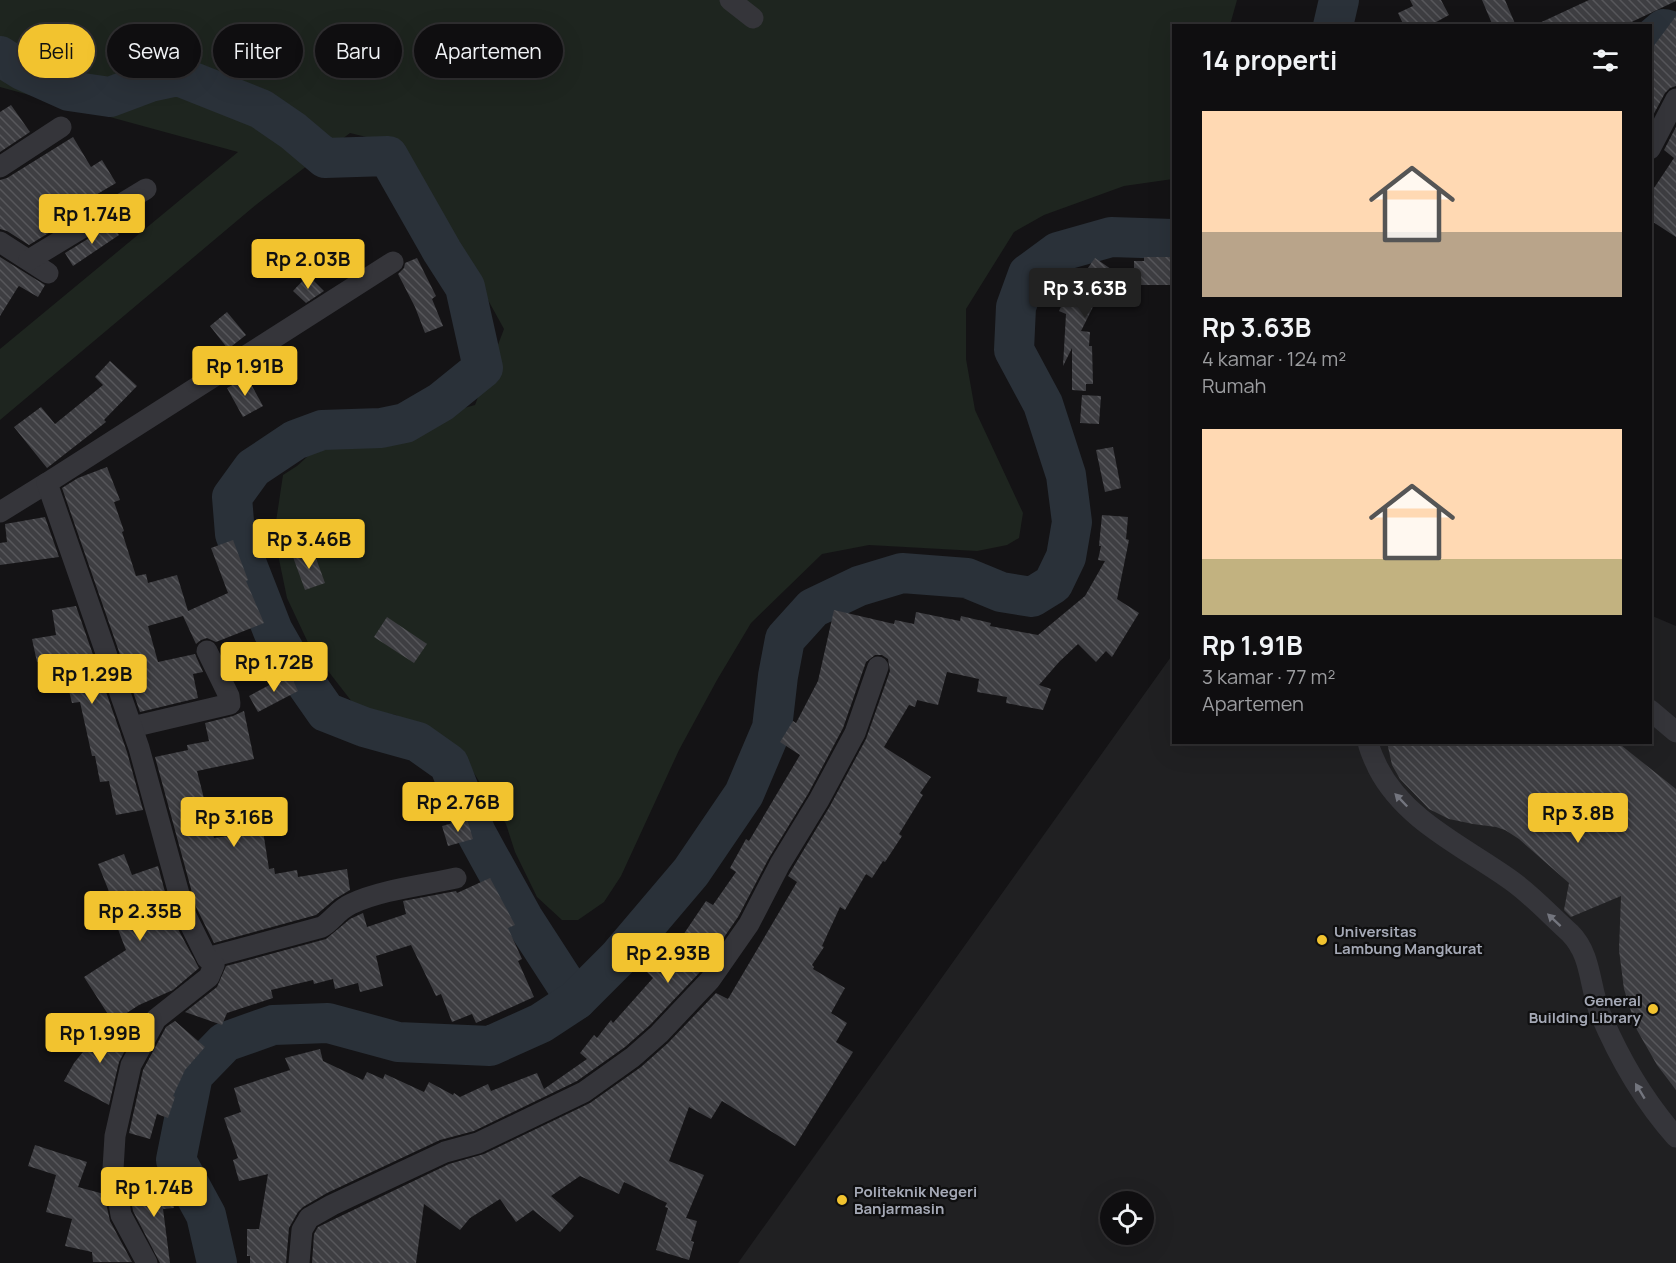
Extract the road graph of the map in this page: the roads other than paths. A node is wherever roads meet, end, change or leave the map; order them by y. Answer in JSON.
{"nodes":[{"id":1,"x":729,"y":0,"type":"edge"},
{"id":2,"x":753,"y":18,"type":"dead end"},
{"id":3,"x":1676,"y":99,"type":"edge"},
{"id":4,"x":61,"y":127,"type":"dead end"},
{"id":5,"x":1652,"y":145,"type":"edge"},
{"id":6,"x":0,"y":167,"type":"edge"},
{"id":7,"x":146,"y":189,"type":"dead end"},
{"id":8,"x":0,"y":242,"type":"edge"},
{"id":9,"x":29,"y":260,"type":"junction"},
{"id":10,"x":393,"y":262,"type":"dead end"},
{"id":11,"x":48,"y":273,"type":"dead end"},
{"id":12,"x":47,"y":483,"type":"junction"},
{"id":13,"x":0,"y":512,"type":"edge"},
{"id":14,"x":207,"y":651,"type":"dead end"},
{"id":15,"x":878,"y":668,"type":"dead end"},
{"id":16,"x":1652,"y":712,"type":"edge"},
{"id":17,"x":132,"y":727,"type":"junction"},
{"id":18,"x":1676,"y":732,"type":"edge"},
{"id":19,"x":1368,"y":744,"type":"edge"},
{"id":20,"x":456,"y":878,"type":"dead end"},
{"id":21,"x":207,"y":958,"type":"junction"},
{"id":22,"x":1676,"y":1137,"type":"edge"},
{"id":23,"x":147,"y":1263,"type":"edge"},
{"id":24,"x":299,"y":1263,"type":"edge"}],
"edges":[{"from":1,"to":2,"type":"street"},
{"from":3,"to":5,"type":"street"},
{"from":4,"to":6,"type":"street"},
{"from":7,"to":9,"type":"street"},
{"from":8,"to":9,"type":"street"},
{"from":9,"to":11,"type":"street"},
{"from":10,"to":12,"type":"street"},
{"from":12,"to":13,"type":"street"},
{"from":12,"to":17,"type":"street"},
{"from":14,"to":17,"type":"street"},
{"from":15,"to":24,"type":"street"},
{"from":16,"to":18,"type":"street"},
{"from":17,"to":21,"type":"street"},
{"from":22,"to":19,"type":"street","one_way":true},
{"from":20,"to":21,"type":"street"},
{"from":21,"to":23,"type":"street"}]}
